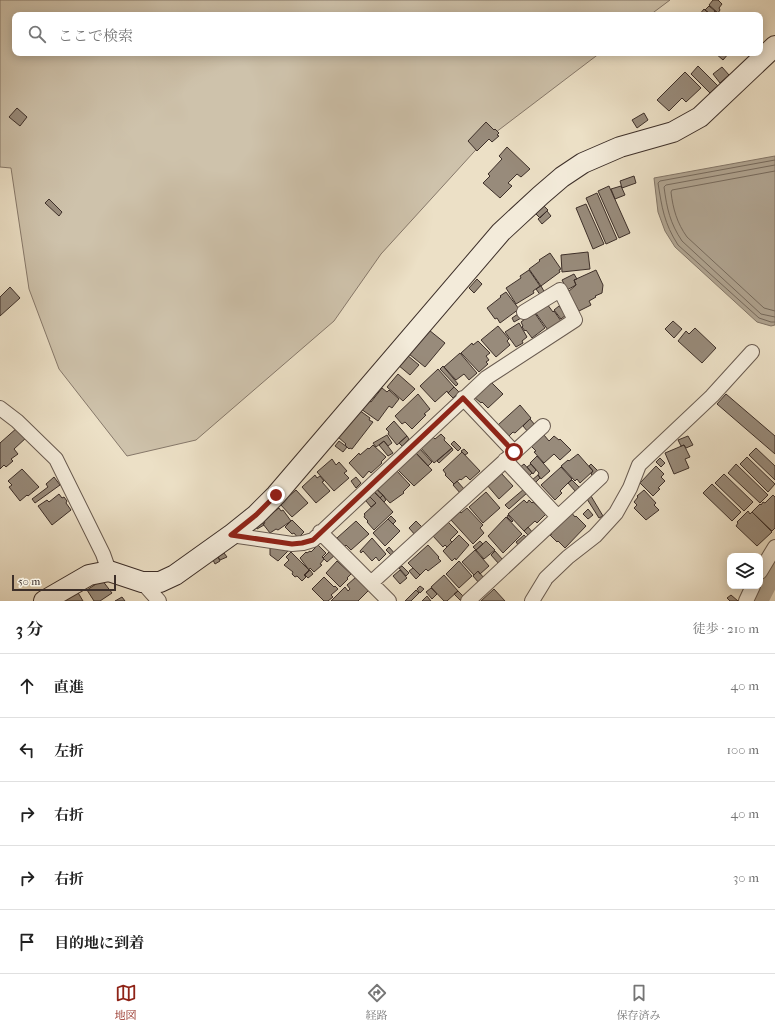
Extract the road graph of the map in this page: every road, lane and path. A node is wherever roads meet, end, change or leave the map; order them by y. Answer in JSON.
{"nodes":[{"id":1,"x":775,"y":46,"type":"edge"},
{"id":2,"x":524,"y":312,"type":"dead end"},
{"id":3,"x":752,"y":352,"type":"dead end"},
{"id":4,"x":463,"y":398,"type":"junction"},
{"id":5,"x":0,"y":408,"type":"edge"},
{"id":6,"x":543,"y":426,"type":"dead end"},
{"id":7,"x":509,"y":456,"type":"junction"},
{"id":8,"x":601,"y":477,"type":"dead end"},
{"id":9,"x":558,"y":517,"type":"junction"},
{"id":10,"x":320,"y":532,"type":"junction"},
{"id":11,"x":231,"y":535,"type":"junction"},
{"id":12,"x":775,"y":547,"type":"edge"},
{"id":13,"x":763,"y":567,"type":"edge"},
{"id":14,"x":110,"y":571,"type":"junction"},
{"id":15,"x":142,"y":582,"type":"junction"},
{"id":16,"x":371,"y":583,"type":"junction"},
{"id":17,"x":752,"y":589,"type":"edge"},
{"id":18,"x":44,"y":601,"type":"edge"},
{"id":19,"x":159,"y":601,"type":"edge"},
{"id":20,"x":389,"y":601,"type":"edge"},
{"id":21,"x":468,"y":601,"type":"edge"},
{"id":22,"x":532,"y":601,"type":"edge"},
{"id":23,"x":746,"y":601,"type":"edge"}],
"edges":[{"from":1,"to":11,"type":"street"},
{"from":2,"to":4,"type":"street"},
{"from":3,"to":22,"type":"street"},
{"from":4,"to":7,"type":"street"},
{"from":4,"to":10,"type":"street"},
{"from":5,"to":14,"type":"street"},
{"from":6,"to":7,"type":"street"},
{"from":7,"to":9,"type":"street"},
{"from":7,"to":16,"type":"street"},
{"from":8,"to":9,"type":"street"},
{"from":9,"to":21,"type":"street"},
{"from":10,"to":11,"type":"street"},
{"from":10,"to":16,"type":"street"},
{"from":11,"to":15,"type":"street"},
{"from":12,"to":13,"type":"street"},
{"from":14,"to":15,"type":"street"},
{"from":14,"to":18,"type":"street"},
{"from":15,"to":19,"type":"street"},
{"from":16,"to":20,"type":"street"},
{"from":17,"to":23,"type":"street"}]}
